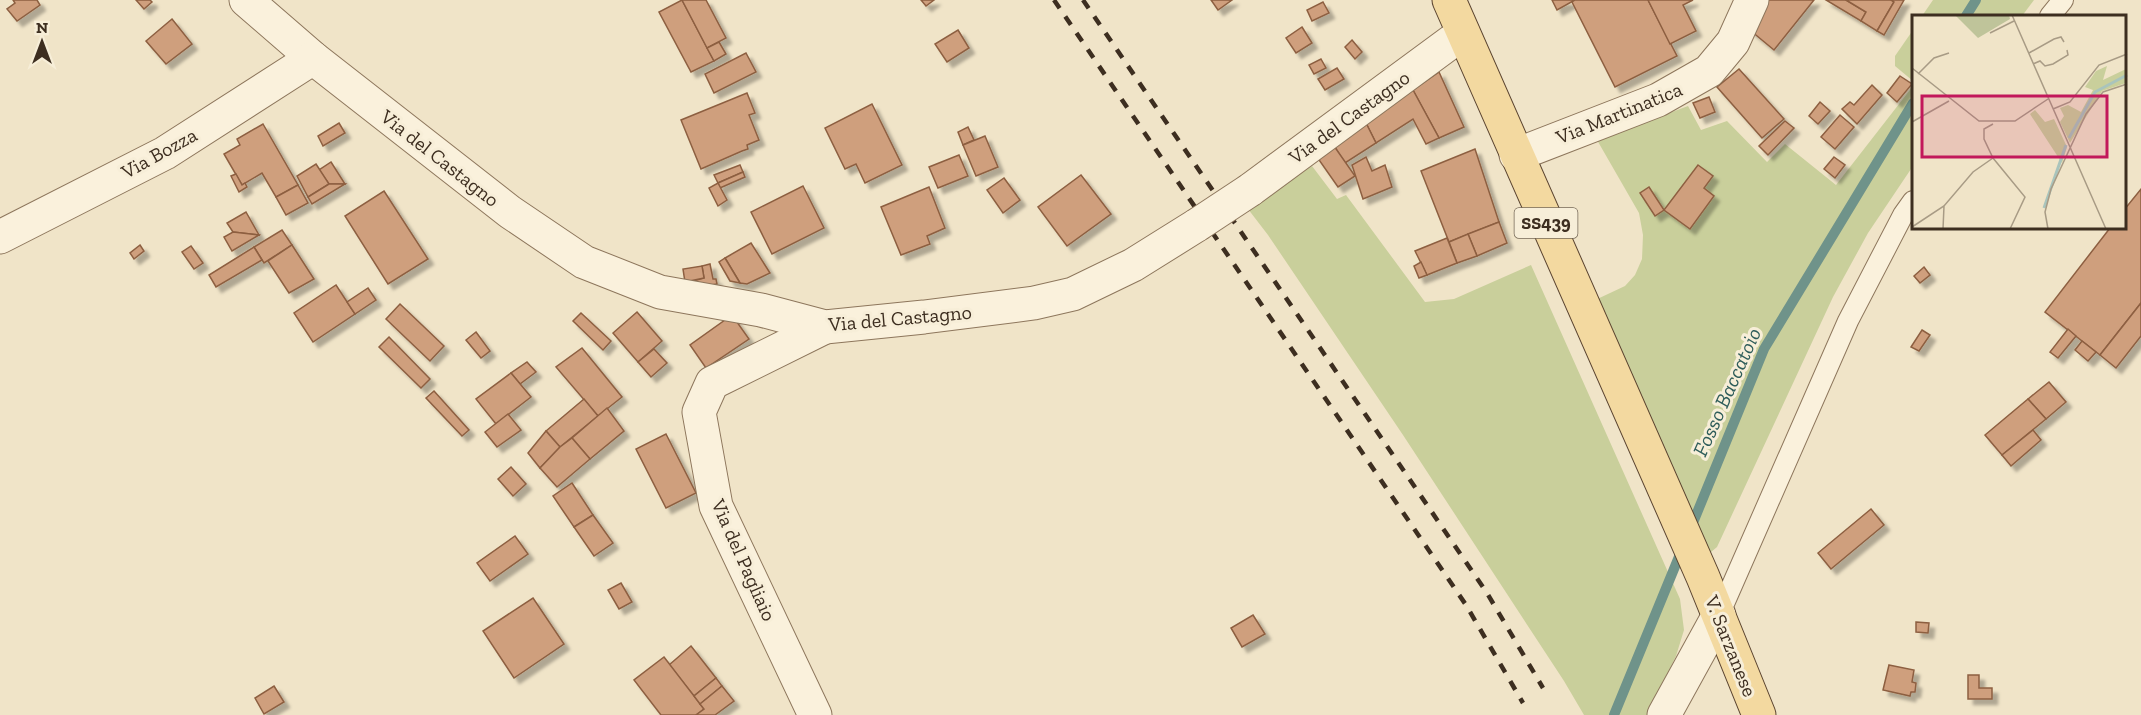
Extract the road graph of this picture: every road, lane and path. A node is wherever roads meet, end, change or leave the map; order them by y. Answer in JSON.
{"nodes":[{"id":1,"x":246,"y":0,"type":"edge"},
{"id":2,"x":1449,"y":0,"type":"edge"},
{"id":3,"x":1752,"y":0,"type":"edge"},
{"id":4,"x":2063,"y":0,"type":"edge"},
{"id":5,"x":2051,"y":15,"type":"edge"},
{"id":6,"x":1463,"y":33,"type":"junction"},
{"id":7,"x":313,"y":58,"type":"junction"},
{"id":8,"x":1516,"y":155,"type":"junction"},
{"id":9,"x":1912,"y":202,"type":"edge"},
{"id":10,"x":0,"y":237,"type":"edge"},
{"id":11,"x":825,"y":327,"type":"junction"},
{"id":12,"x":1719,"y":615,"type":"junction"},
{"id":13,"x":815,"y":715,"type":"edge"},
{"id":14,"x":1664,"y":715,"type":"edge"},
{"id":15,"x":1759,"y":715,"type":"edge"}],
"edges":[{"from":1,"to":7,"type":"street","name":"Via del Castagno"},
{"from":2,"to":6,"type":"main road","number":"SS439"},
{"from":3,"to":8,"type":"street","name":"Via Martinatica"},
{"from":4,"to":5,"type":"lane"},
{"from":6,"to":8,"type":"main road","number":"SS439"},
{"from":6,"to":11,"type":"street","name":"Via del Castagno","bridge":true},
{"from":7,"to":10,"type":"street","name":"Via Bozza"},
{"from":7,"to":11,"type":"street","name":"Via del Castagno"},
{"from":8,"to":12,"type":"main road","name":"V. Sarzanese","number":"SS439"},
{"from":9,"to":12,"type":"lane"},
{"from":11,"to":13,"type":"street","name":"Via del Pagliaio"},
{"from":12,"to":14,"type":"street"},
{"from":12,"to":15,"type":"main road","name":"V. Sarzanese","number":"SS439"}]}
